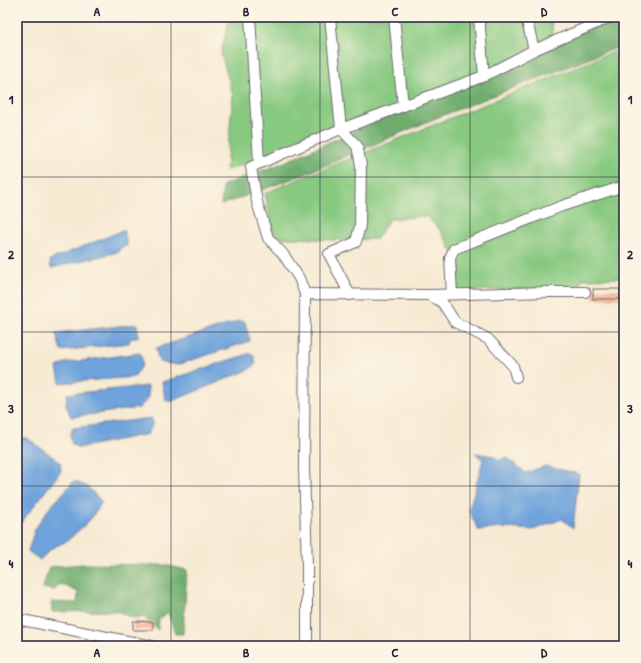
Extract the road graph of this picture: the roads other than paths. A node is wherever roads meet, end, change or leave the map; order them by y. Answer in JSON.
{"nodes":[{"id":1,"x":250,"y":17,"type":"edge"},
{"id":2,"x":330,"y":17,"type":"edge"},
{"id":3,"x":394,"y":17,"type":"edge"},
{"id":4,"x":479,"y":17,"type":"edge"},
{"id":5,"x":526,"y":17,"type":"edge"},
{"id":6,"x":611,"y":17,"type":"edge"},
{"id":7,"x":534,"y":50,"type":"junction"},
{"id":8,"x":484,"y":76,"type":"junction"},
{"id":9,"x":403,"y":106,"type":"junction"},
{"id":10,"x":341,"y":129,"type":"junction"},
{"id":11,"x":259,"y":162,"type":"junction"},
{"id":12,"x":624,"y":186,"type":"edge"},
{"id":13,"x":585,"y":292,"type":"dead end"},
{"id":14,"x":305,"y":294,"type":"junction"},
{"id":15,"x":452,"y":294,"type":"junction"},
{"id":16,"x":350,"y":295,"type":"junction"},
{"id":17,"x":429,"y":295,"type":"junction"},
{"id":18,"x":516,"y":377,"type":"dead end"},
{"id":19,"x":17,"y":619,"type":"edge"},
{"id":20,"x":152,"y":646,"type":"edge"},
{"id":21,"x":307,"y":646,"type":"edge"}],
"edges":[{"from":1,"to":11,"type":"street"},
{"from":2,"to":10,"type":"street"},
{"from":3,"to":9,"type":"street"},
{"from":4,"to":8,"type":"street"},
{"from":5,"to":7,"type":"street"},
{"from":6,"to":7,"type":"street"},
{"from":7,"to":8,"type":"street"},
{"from":8,"to":9,"type":"street"},
{"from":9,"to":10,"type":"street"},
{"from":10,"to":11,"type":"street"},
{"from":10,"to":16,"type":"street"},
{"from":11,"to":14,"type":"street"},
{"from":12,"to":15,"type":"street"},
{"from":13,"to":15,"type":"street"},
{"from":14,"to":16,"type":"street"},
{"from":14,"to":21,"type":"street"},
{"from":15,"to":17,"type":"street"},
{"from":16,"to":17,"type":"street"},
{"from":17,"to":18,"type":"street"},
{"from":19,"to":20,"type":"street"}]}
